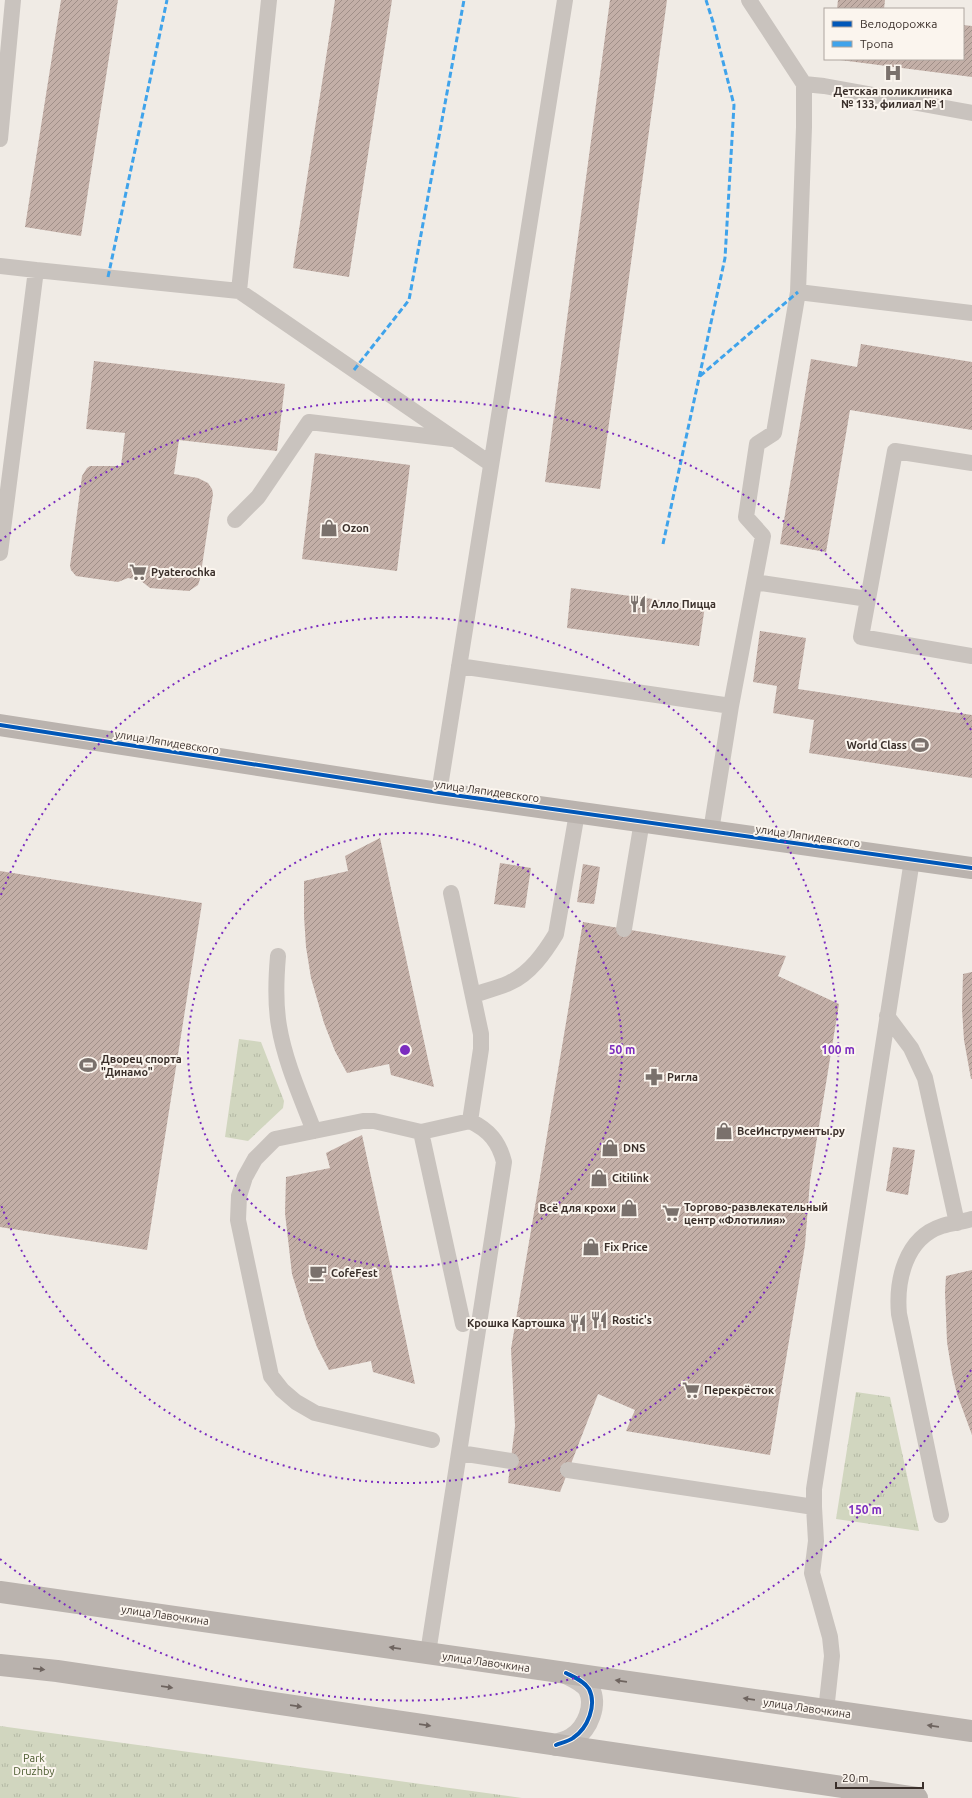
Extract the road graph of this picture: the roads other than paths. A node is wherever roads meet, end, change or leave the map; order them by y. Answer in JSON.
{"nodes":[{"id":1,"x":13,"y":0,"type":"edge"},
{"id":2,"x":269,"y":0,"type":"edge"},
{"id":3,"x":565,"y":0,"type":"edge"},
{"id":4,"x":749,"y":0,"type":"edge"},
{"id":5,"x":804,"y":84,"type":"junction"},
{"id":6,"x":972,"y":113,"type":"edge"},
{"id":7,"x":0,"y":139,"type":"edge"},
{"id":8,"x":0,"y":266,"type":"edge"},
{"id":9,"x":36,"y":270,"type":"junction"},
{"id":10,"x":239,"y":291,"type":"junction"},
{"id":11,"x":798,"y":292,"type":"junction"},
{"id":12,"x":972,"y":313,"type":"edge"},
{"id":13,"x":454,"y":439,"type":"junction"},
{"id":14,"x":972,"y":463,"type":"edge"},
{"id":15,"x":491,"y":464,"type":"junction"},
{"id":16,"x":235,"y":520,"type":"dead end"},
{"id":17,"x":0,"y":553,"type":"edge"},
{"id":18,"x":755,"y":582,"type":"junction"},
{"id":19,"x":868,"y":599,"type":"junction"},
{"id":20,"x":972,"y":656,"type":"edge"},
{"id":21,"x":459,"y":666,"type":"junction"},
{"id":22,"x":731,"y":706,"type":"junction"},
{"id":23,"x":0,"y":725,"type":"edge"},
{"id":24,"x":439,"y":793,"type":"junction"},
{"id":25,"x":577,"y":813,"type":"junction"},
{"id":26,"x":642,"y":821,"type":"junction"},
{"id":27,"x":711,"y":831,"type":"junction"},
{"id":28,"x":912,"y":860,"type":"junction"},
{"id":29,"x":972,"y":868,"type":"edge"},
{"id":30,"x":451,"y":893,"type":"dead end"},
{"id":31,"x":624,"y":929,"type":"dead end"},
{"id":32,"x":278,"y":956,"type":"dead end"},
{"id":33,"x":473,"y":995,"type":"junction"},
{"id":34,"x":887,"y":1016,"type":"junction"},
{"id":35,"x":470,"y":1121,"type":"junction"},
{"id":36,"x":314,"y":1131,"type":"junction"},
{"id":37,"x":421,"y":1132,"type":"junction"},
{"id":38,"x":965,"y":1221,"type":"edge"},
{"id":39,"x":463,"y":1324,"type":"dead end"},
{"id":40,"x":432,"y":1440,"type":"dead end"},
{"id":41,"x":460,"y":1453,"type":"junction"},
{"id":42,"x":511,"y":1461,"type":"dead end"},
{"id":43,"x":568,"y":1470,"type":"dead end"},
{"id":44,"x":814,"y":1507,"type":"junction"},
{"id":45,"x":941,"y":1514,"type":"dead end"},
{"id":46,"x":0,"y":1592,"type":"edge"},
{"id":47,"x":428,"y":1653,"type":"junction"},
{"id":48,"x":0,"y":1665,"type":"edge"},
{"id":49,"x":566,"y":1673,"type":"junction"},
{"id":50,"x":826,"y":1710,"type":"junction"},
{"id":51,"x":972,"y":1732,"type":"edge"},
{"id":52,"x":556,"y":1745,"type":"junction"},
{"id":53,"x":917,"y":1798,"type":"edge"}],
"edges":[{"from":1,"to":7,"type":"lane"},
{"from":2,"to":10,"type":"lane"},
{"from":3,"to":15,"type":"lane"},
{"from":4,"to":5,"type":"lane"},
{"from":5,"to":6,"type":"lane"},
{"from":5,"to":11,"type":"lane"},
{"from":8,"to":9,"type":"lane"},
{"from":9,"to":10,"type":"lane"},
{"from":9,"to":17,"type":"lane"},
{"from":10,"to":13,"type":"lane"},
{"from":11,"to":12,"type":"lane"},
{"from":11,"to":18,"type":"lane"},
{"from":13,"to":15,"type":"lane"},
{"from":13,"to":16,"type":"lane"},
{"from":14,"to":19,"type":"lane"},
{"from":15,"to":21,"type":"lane"},
{"from":18,"to":19,"type":"lane"},
{"from":18,"to":22,"type":"lane"},
{"from":19,"to":20,"type":"lane"},
{"from":21,"to":22,"type":"lane"},
{"from":21,"to":24,"type":"lane"},
{"from":22,"to":27,"type":"lane"},
{"from":23,"to":24,"type":"main road","name":"улица Ляпидевского"},
{"from":24,"to":25,"type":"main road","name":"улица Ляпидевского"},
{"from":25,"to":26,"type":"main road","name":"улица Ляпидевского"},
{"from":25,"to":33,"type":"lane"},
{"from":26,"to":27,"type":"main road","name":"улица Ляпидевского"},
{"from":26,"to":31,"type":"lane"},
{"from":27,"to":28,"type":"main road","name":"улица Ляпидевского"},
{"from":28,"to":29,"type":"main road","name":"улица Ляпидевского"},
{"from":28,"to":34,"type":"lane"},
{"from":30,"to":33,"type":"lane"},
{"from":32,"to":36,"type":"lane"},
{"from":33,"to":35,"type":"lane"},
{"from":34,"to":38,"type":"lane"},
{"from":34,"to":44,"type":"lane"},
{"from":35,"to":37,"type":"lane"},
{"from":35,"to":41,"type":"lane"},
{"from":36,"to":37,"type":"lane"},
{"from":36,"to":40,"type":"lane"},
{"from":37,"to":39,"type":"lane"},
{"from":38,"to":45,"type":"lane"},
{"from":41,"to":42,"type":"lane"},
{"from":41,"to":47,"type":"lane"},
{"from":43,"to":44,"type":"lane"},
{"from":44,"to":50,"type":"lane"},
{"from":47,"to":46,"type":"main road","name":"улица Лавочкина","one_way":true},
{"from":47,"to":49,"type":"main road","name":"улица Лавочкина"},
{"from":48,"to":52,"type":"main road","one_way":true},
{"from":50,"to":49,"type":"main road","name":"улица Лавочкина","one_way":true},
{"from":49,"to":52,"type":"street"},
{"from":51,"to":50,"type":"main road","name":"улица Лавочкина","one_way":true},
{"from":52,"to":53,"type":"main road"}]}
